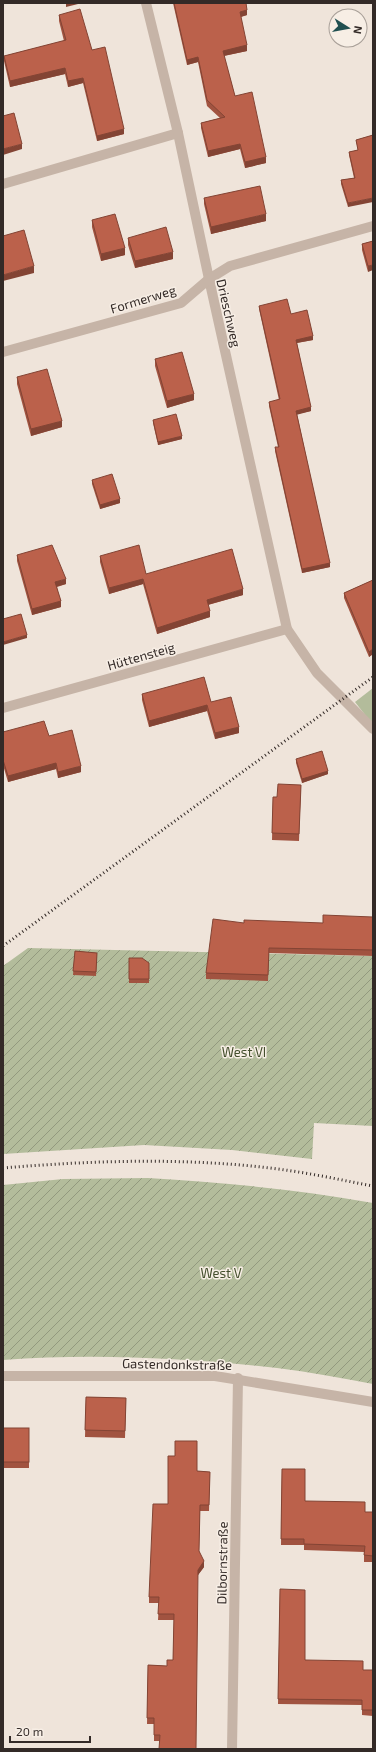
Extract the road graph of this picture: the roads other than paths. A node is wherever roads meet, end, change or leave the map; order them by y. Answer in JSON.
{"nodes":[{"id":1,"x":146,"y":3,"type":"edge"},
{"id":2,"x":178,"y":133,"type":"junction"},
{"id":3,"x":3,"y":184,"type":"edge"},
{"id":4,"x":373,"y":226,"type":"edge"},
{"id":5,"x":209,"y":279,"type":"junction"},
{"id":6,"x":3,"y":352,"type":"edge"},
{"id":7,"x":287,"y":629,"type":"junction"},
{"id":8,"x":3,"y":708,"type":"edge"},
{"id":9,"x":373,"y":729,"type":"edge"},
{"id":10,"x":3,"y":1376,"type":"edge"},
{"id":11,"x":238,"y":1378,"type":"junction"},
{"id":12,"x":373,"y":1402,"type":"edge"},
{"id":13,"x":232,"y":1749,"type":"edge"}],
"edges":[{"from":1,"to":2,"type":"street","name":"Drieschweg"},
{"from":2,"to":3,"type":"street"},
{"from":2,"to":5,"type":"street","name":"Drieschweg"},
{"from":4,"to":5,"type":"street","name":"Formerweg"},
{"from":5,"to":6,"type":"street","name":"Formerweg"},
{"from":5,"to":7,"type":"street","name":"Drieschweg"},
{"from":7,"to":8,"type":"street","name":"Hüttensteig"},
{"from":7,"to":9,"type":"street"},
{"from":10,"to":11,"type":"street","name":"Gastendonkstraße"},
{"from":11,"to":12,"type":"street","name":"Gastendonkstraße"},
{"from":11,"to":13,"type":"street","name":"Dilbornstraße"}]}
